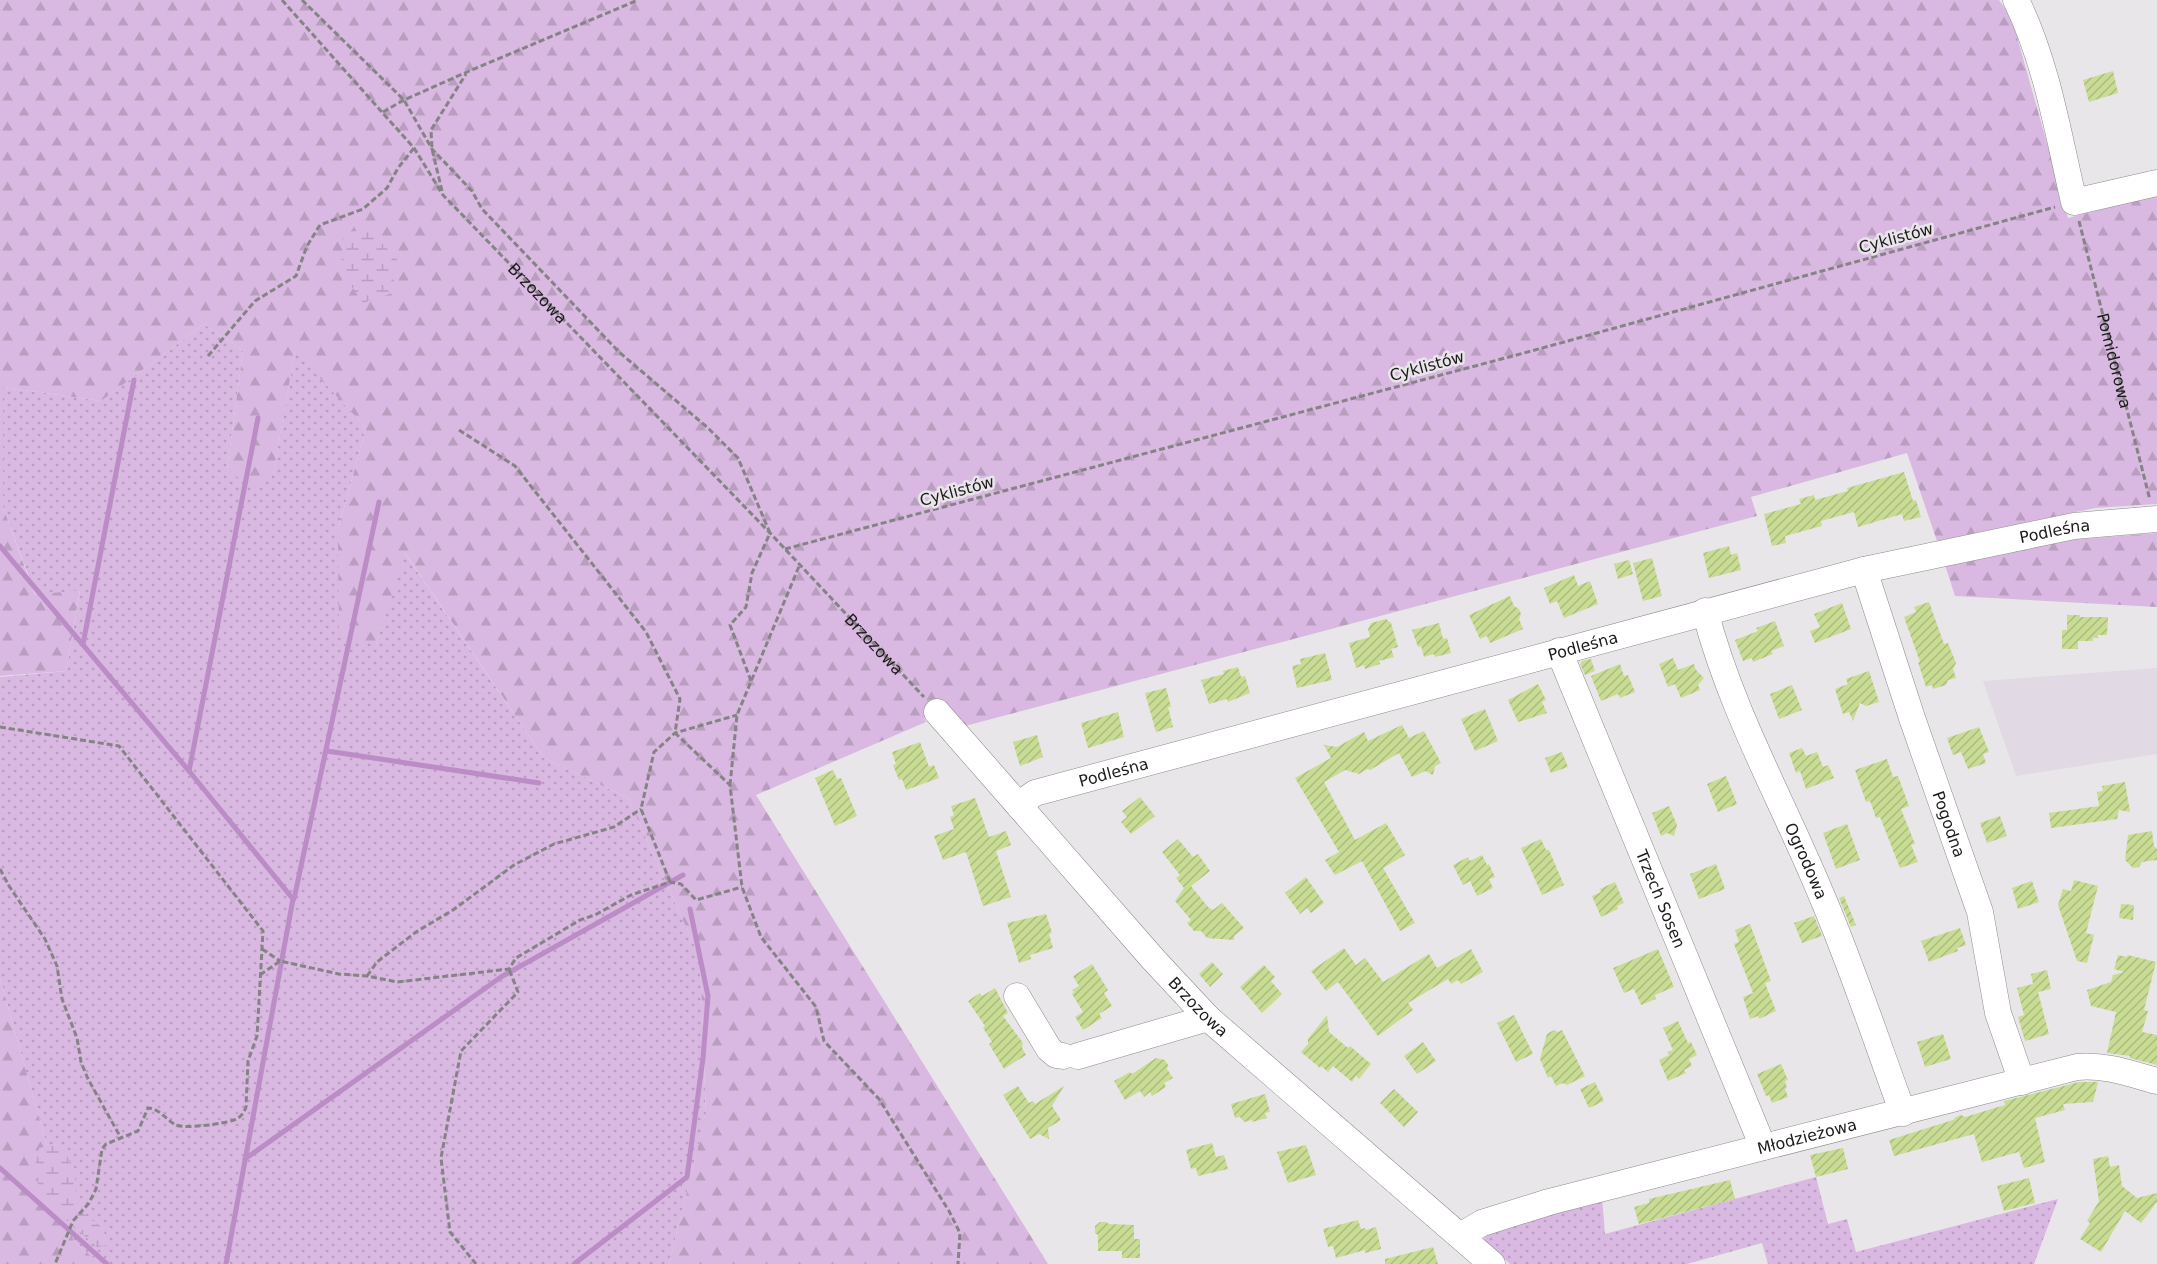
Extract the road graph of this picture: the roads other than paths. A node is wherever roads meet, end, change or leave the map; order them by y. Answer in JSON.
{"nodes":[{"id":1,"x":2016,"y":0,"type":"edge"},
{"id":2,"x":2157,"y":183,"type":"edge"},
{"id":3,"x":2156,"y":519,"type":"edge"},
{"id":4,"x":1864,"y":570,"type":"junction"},
{"id":5,"x":1705,"y":611,"type":"junction"},
{"id":6,"x":1559,"y":651,"type":"junction"},
{"id":7,"x":937,"y":712,"type":"road end"},
{"id":8,"x":1021,"y":808,"type":"junction"},
{"id":9,"x":1017,"y":996,"type":"dead end"},
{"id":10,"x":1208,"y":1018,"type":"junction"},
{"id":11,"x":2157,"y":1080,"type":"edge"},
{"id":12,"x":2022,"y":1082,"type":"junction"},
{"id":13,"x":1903,"y":1113,"type":"junction"},
{"id":14,"x":1763,"y":1147,"type":"junction"},
{"id":15,"x":1460,"y":1236,"type":"junction"},
{"id":16,"x":1492,"y":1264,"type":"edge"}],
"edges":[{"from":1,"to":2,"type":"street"},
{"from":3,"to":4,"type":"street","name":"Podleśna"},
{"from":4,"to":5,"type":"street","name":"Podleśna"},
{"from":4,"to":12,"type":"street","name":"Pogodna"},
{"from":5,"to":6,"type":"street","name":"Podleśna"},
{"from":5,"to":13,"type":"street","name":"Ogrodowa"},
{"from":6,"to":8,"type":"street","name":"Podleśna"},
{"from":6,"to":14,"type":"street","name":"Trzech Sosen"},
{"from":7,"to":8,"type":"street","name":"Brzozowa"},
{"from":8,"to":10,"type":"street","name":"Brzozowa"},
{"from":9,"to":10,"type":"street"},
{"from":10,"to":15,"type":"street","name":"Brzozowa"},
{"from":11,"to":12,"type":"street","name":"Młodzieżowa"},
{"from":12,"to":13,"type":"street","name":"Młodzieżowa"},
{"from":13,"to":14,"type":"street","name":"Młodzieżowa"},
{"from":14,"to":15,"type":"street","name":"Młodzieżowa"},
{"from":15,"to":16,"type":"street","name":"Brzozowa"}]}
